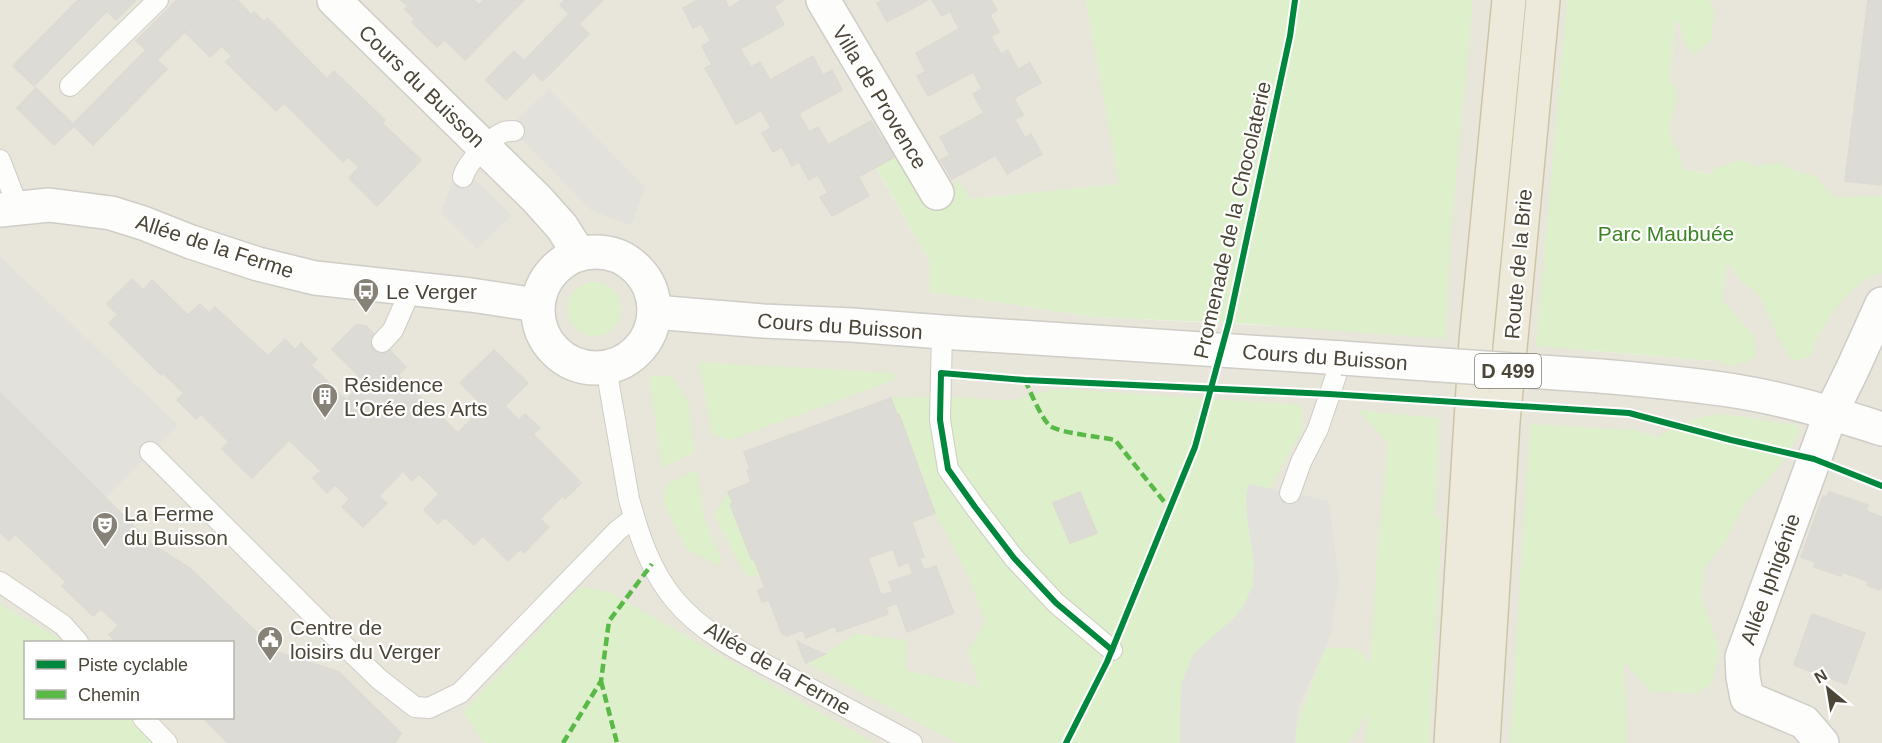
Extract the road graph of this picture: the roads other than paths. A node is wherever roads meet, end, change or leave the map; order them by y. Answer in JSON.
{"nodes":[{"id":1,"x":158,"y":0,"type":"edge"},
{"id":2,"x":334,"y":0,"type":"edge"},
{"id":3,"x":823,"y":0,"type":"edge"},
{"id":4,"x":1509,"y":0,"type":"edge"},
{"id":5,"x":1543,"y":0,"type":"edge"},
{"id":6,"x":70,"y":86,"type":"dead end"},
{"id":7,"x":514,"y":131,"type":"dead end"},
{"id":8,"x":485,"y":147,"type":"junction"},
{"id":9,"x":0,"y":160,"type":"edge"},
{"id":10,"x":463,"y":177,"type":"dead end"},
{"id":11,"x":937,"y":194,"type":"dead end"},
{"id":12,"x":9,"y":209,"type":"edge"},
{"id":13,"x":579,"y":254,"type":"junction"},
{"id":14,"x":411,"y":289,"type":"junction"},
{"id":15,"x":537,"y":304,"type":"junction"},
{"id":16,"x":1882,"y":304,"type":"edge"},
{"id":17,"x":654,"y":312,"type":"junction"},
{"id":18,"x":942,"y":332,"type":"junction"},
{"id":19,"x":382,"y":342,"type":"dead end"},
{"id":20,"x":1342,"y":358,"type":"junction"},
{"id":21,"x":606,"y":368,"type":"junction"},
{"id":22,"x":1831,"y":413,"type":"junction"},
{"id":23,"x":1882,"y":429,"type":"edge"},
{"id":24,"x":150,"y":452,"type":"dead end"},
{"id":25,"x":1290,"y":493,"type":"dead end"},
{"id":26,"x":634,"y":518,"type":"junction"},
{"id":27,"x":0,"y":582,"type":"edge"},
{"id":28,"x":77,"y":641,"type":"edge"},
{"id":29,"x":1112,"y":650,"type":"dead end"},
{"id":30,"x":145,"y":719,"type":"edge"},
{"id":31,"x":167,"y":743,"type":"edge"},
{"id":32,"x":912,"y":743,"type":"edge"},
{"id":33,"x":1451,"y":743,"type":"edge"},
{"id":34,"x":1483,"y":743,"type":"edge"},
{"id":35,"x":1822,"y":743,"type":"edge"}],
"edges":[{"from":1,"to":6,"type":"lane"},
{"from":2,"to":8,"type":"street","name":"Cours du Buisson"},
{"from":3,"to":11,"type":"street","name":"Villa de Provence"},
{"from":4,"to":33,"type":"highway","name":"Route de la Brie","number":"D 499"},
{"from":5,"to":34,"type":"highway","name":"Route de la Brie","number":"D 499"},
{"from":7,"to":8,"type":"lane"},
{"from":8,"to":10,"type":"lane"},
{"from":8,"to":13,"type":"street","name":"Cours du Buisson"},
{"from":9,"to":12,"type":"lane"},
{"from":12,"to":14,"type":"street","name":"Allée de la Ferme"},
{"from":13,"to":15,"type":"street"},
{"from":13,"to":17,"type":"street"},
{"from":14,"to":15,"type":"street","name":"Allée de la Ferme"},
{"from":14,"to":19,"type":"lane"},
{"from":15,"to":21,"type":"street"},
{"from":16,"to":22,"type":"street"},
{"from":17,"to":18,"type":"street","name":"Cours du Buisson"},
{"from":17,"to":21,"type":"street"},
{"from":18,"to":20,"type":"street","name":"Cours du Buisson"},
{"from":18,"to":29,"type":"lane"},
{"from":20,"to":22,"type":"street","name":"Cours du Buisson","bridge":true},
{"from":20,"to":25,"type":"lane"},
{"from":21,"to":26,"type":"lane","name":"Allée de la Ferme"},
{"from":22,"to":23,"type":"street","name":"Cours du Buisson"},
{"from":22,"to":35,"type":"street","name":"Allée Iphigénie"},
{"from":24,"to":26,"type":"lane"},
{"from":26,"to":32,"type":"lane","name":"Allée de la Ferme"},
{"from":27,"to":28,"type":"lane"},
{"from":30,"to":31,"type":"lane"}]}
